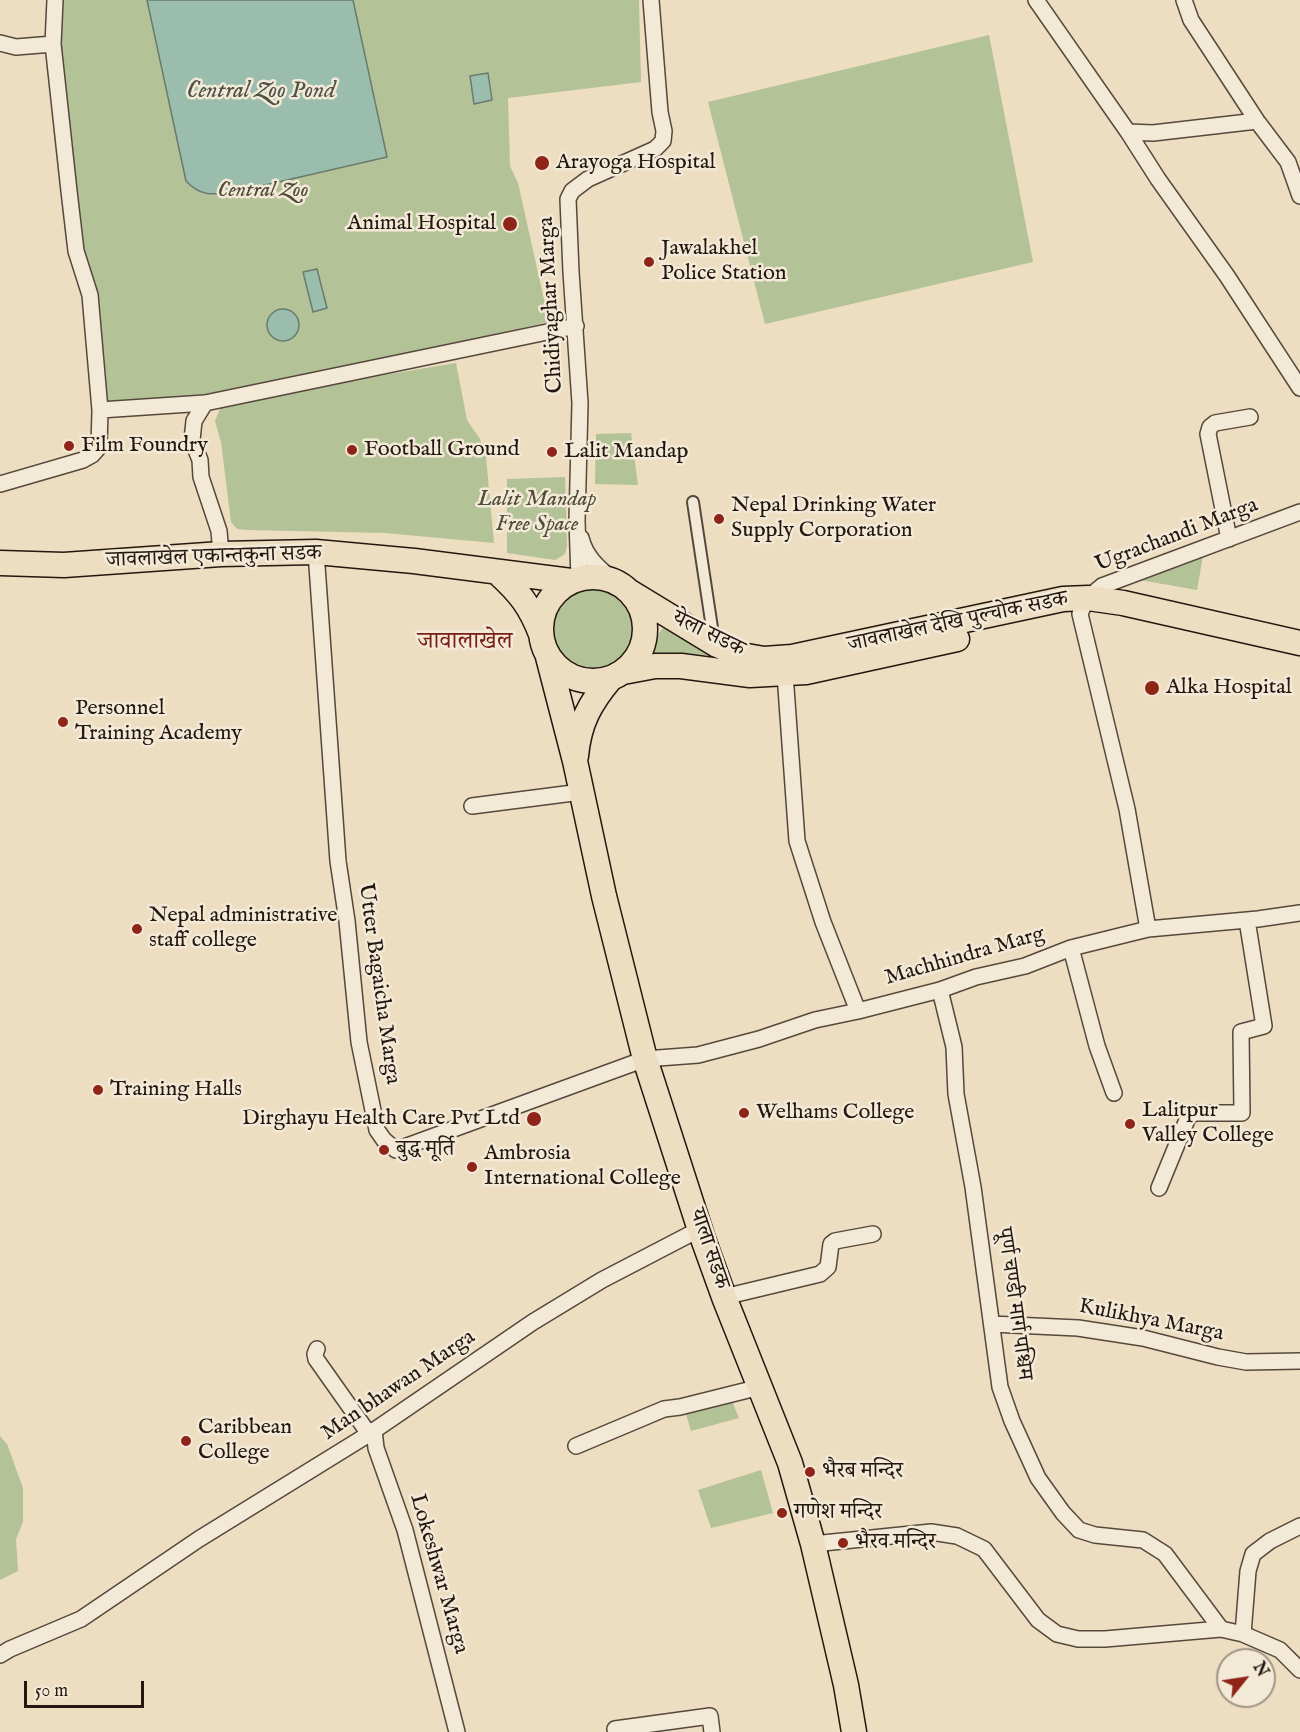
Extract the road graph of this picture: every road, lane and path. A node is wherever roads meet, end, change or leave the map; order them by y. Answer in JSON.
{"nodes":[{"id":1,"x":55,"y":0,"type":"edge"},
{"id":2,"x":651,"y":0,"type":"edge"},
{"id":3,"x":1036,"y":0,"type":"edge"},
{"id":4,"x":1184,"y":0,"type":"edge"},
{"id":5,"x":0,"y":43,"type":"edge"},
{"id":6,"x":53,"y":44,"type":"junction"},
{"id":7,"x":1257,"y":121,"type":"junction"},
{"id":8,"x":1128,"y":132,"type":"junction"},
{"id":9,"x":1294,"y":161,"type":"edge"},
{"id":10,"x":1300,"y":196,"type":"edge"},
{"id":11,"x":576,"y":326,"type":"junction"},
{"id":12,"x":1300,"y":388,"type":"edge"},
{"id":13,"x":205,"y":403,"type":"junction"},
{"id":14,"x":100,"y":410,"type":"junction"},
{"id":15,"x":1250,"y":417,"type":"dead end"},
{"id":16,"x":0,"y":484,"type":"edge"},
{"id":17,"x":693,"y":502,"type":"dead end"},
{"id":18,"x":1300,"y":513,"type":"edge"},
{"id":19,"x":577,"y":521,"type":"junction"},
{"id":20,"x":1229,"y":539,"type":"junction"},
{"id":21,"x":316,"y":552,"type":"junction"},
{"id":22,"x":221,"y":554,"type":"junction"},
{"id":23,"x":0,"y":562,"type":"edge"},
{"id":24,"x":498,"y":573,"type":"junction"},
{"id":25,"x":575,"y":579,"type":"junction"},
{"id":26,"x":622,"y":586,"type":"junction"},
{"id":27,"x":1084,"y":606,"type":"junction"},
{"id":28,"x":544,"y":643,"type":"junction"},
{"id":29,"x":714,"y":643,"type":"junction"},
{"id":30,"x":1300,"y":643,"type":"edge"},
{"id":31,"x":1300,"y":657,"type":"edge"},
{"id":32,"x":789,"y":666,"type":"junction"},
{"id":33,"x":617,"y":675,"type":"junction"},
{"id":34,"x":575,"y":762,"type":"junction"},
{"id":35,"x":581,"y":792,"type":"junction"},
{"id":36,"x":472,"y":806,"type":"dead end"},
{"id":37,"x":1300,"y":913,"type":"edge"},
{"id":38,"x":1247,"y":920,"type":"junction"},
{"id":39,"x":1148,"y":928,"type":"junction"},
{"id":40,"x":1071,"y":948,"type":"junction"},
{"id":41,"x":940,"y":990,"type":"junction"},
{"id":42,"x":858,"y":1011,"type":"junction"},
{"id":43,"x":645,"y":1059,"type":"junction"},
{"id":44,"x":1114,"y":1093,"type":"dead end"},
{"id":45,"x":1159,"y":1188,"type":"dead end"},
{"id":46,"x":700,"y":1229,"type":"junction"},
{"id":47,"x":873,"y":1234,"type":"dead end"},
{"id":48,"x":724,"y":1297,"type":"junction"},
{"id":49,"x":992,"y":1324,"type":"junction"},
{"id":50,"x":317,"y":1349,"type":"dead end"},
{"id":51,"x":1300,"y":1361,"type":"edge"},
{"id":52,"x":760,"y":1388,"type":"junction"},
{"id":53,"x":371,"y":1432,"type":"junction"},
{"id":54,"x":576,"y":1446,"type":"dead end"},
{"id":55,"x":1300,"y":1526,"type":"edge"},
{"id":56,"x":813,"y":1544,"type":"junction"},
{"id":57,"x":1221,"y":1629,"type":"junction"},
{"id":58,"x":1243,"y":1634,"type":"junction"},
{"id":59,"x":0,"y":1656,"type":"edge"},
{"id":60,"x":1300,"y":1670,"type":"edge"},
{"id":61,"x":615,"y":1729,"type":"dead end"},
{"id":62,"x":456,"y":1732,"type":"edge"},
{"id":63,"x":712,"y":1732,"type":"edge"},
{"id":64,"x":854,"y":1732,"type":"edge"}],
"edges":[{"from":1,"to":6,"type":"street"},
{"from":2,"to":11,"type":"street","name":"Chidiyaghar Marga"},
{"from":3,"to":8,"type":"street"},
{"from":4,"to":7,"type":"street"},
{"from":5,"to":6,"type":"street"},
{"from":6,"to":14,"type":"street"},
{"from":7,"to":8,"type":"street"},
{"from":7,"to":9,"type":"street"},
{"from":8,"to":12,"type":"street"},
{"from":9,"to":10,"type":"street"},
{"from":11,"to":13,"type":"street"},
{"from":11,"to":19,"type":"street","name":"Chidiyaghar Marga"},
{"from":13,"to":14,"type":"street"},
{"from":13,"to":22,"type":"street"},
{"from":14,"to":16,"type":"street"},
{"from":15,"to":20,"type":"street"},
{"from":17,"to":29,"type":"street"},
{"from":18,"to":20,"type":"street","name":"Ugrachandi Marga"},
{"from":19,"to":25,"type":"street","name":"Chidiyaghar Marga"},
{"from":19,"to":26,"type":"street","name":"Chidiyaghar Marga"},
{"from":20,"to":27,"type":"street","name":"Ugrachandi Marga"},
{"from":21,"to":22,"type":"main road","name":"जावलाखेल एकान्तकुना सडक"},
{"from":21,"to":24,"type":"main road","name":"जावलाखेल एकान्तकुना सडक"},
{"from":21,"to":43,"type":"street","name":"Utter Bagaicha Marga"},
{"from":22,"to":23,"type":"main road","name":"जावलाखेल एकान्तकुना सडक"},
{"from":24,"to":25,"type":"main road","name":"जावलाखेल एकान्तकुना सडक"},
{"from":24,"to":28,"type":"main road"},
{"from":25,"to":26,"type":"main road"},
{"from":25,"to":28,"type":"main road"},
{"from":26,"to":29,"type":"main road","name":"येला सडक"},
{"from":26,"to":33,"type":"main road"},
{"from":27,"to":30,"type":"main road","name":"जावलाखेल देखि पुल्चोक सडक"},
{"from":27,"to":31,"type":"main road"},
{"from":27,"to":32,"type":"main road"},
{"from":27,"to":39,"type":"street"},
{"from":28,"to":33,"type":"main road"},
{"from":28,"to":34,"type":"main road","name":"याला सडक"},
{"from":29,"to":32,"type":"main road","name":"येला सडक"},
{"from":32,"to":33,"type":"main road"},
{"from":32,"to":42,"type":"street"},
{"from":33,"to":34,"type":"main road"},
{"from":34,"to":35,"type":"main road","name":"याला सडक"},
{"from":35,"to":36,"type":"street"},
{"from":35,"to":43,"type":"main road","name":"याला सडक"},
{"from":37,"to":38,"type":"street","name":"Machhindra Marg"},
{"from":38,"to":39,"type":"street","name":"Machhindra Marg"},
{"from":38,"to":45,"type":"street"},
{"from":39,"to":40,"type":"street","name":"Machhindra Marg"},
{"from":40,"to":41,"type":"street","name":"Machhindra Marg"},
{"from":40,"to":44,"type":"street"},
{"from":41,"to":42,"type":"street","name":"Machhindra Marg"},
{"from":41,"to":49,"type":"street","name":"पूर्ण चण्डी मार्ग पश्चिम"},
{"from":42,"to":43,"type":"street","name":"Machhindra Marg"},
{"from":43,"to":46,"type":"main road","name":"याला सडक"},
{"from":46,"to":48,"type":"main road","name":"याला सडक"},
{"from":46,"to":53,"type":"street","name":"Man bhawan Marga"},
{"from":47,"to":48,"type":"street"},
{"from":48,"to":52,"type":"main road","name":"याला सडक"},
{"from":49,"to":51,"type":"street","name":"Kulikhya Marga"},
{"from":49,"to":57,"type":"street","name":"पूर्ण चण्डी मार्ग पश्चिम"},
{"from":50,"to":53,"type":"street"},
{"from":52,"to":54,"type":"street"},
{"from":52,"to":56,"type":"main road","name":"याला सडक"},
{"from":53,"to":59,"type":"street","name":"Man bhawan Marga"},
{"from":53,"to":62,"type":"street","name":"Lokeshwar Marga"},
{"from":55,"to":58,"type":"street"},
{"from":56,"to":57,"type":"street"},
{"from":56,"to":64,"type":"main road","name":"याला सडक"},
{"from":57,"to":58,"type":"street"},
{"from":58,"to":60,"type":"street"},
{"from":61,"to":63,"type":"street"}]}
